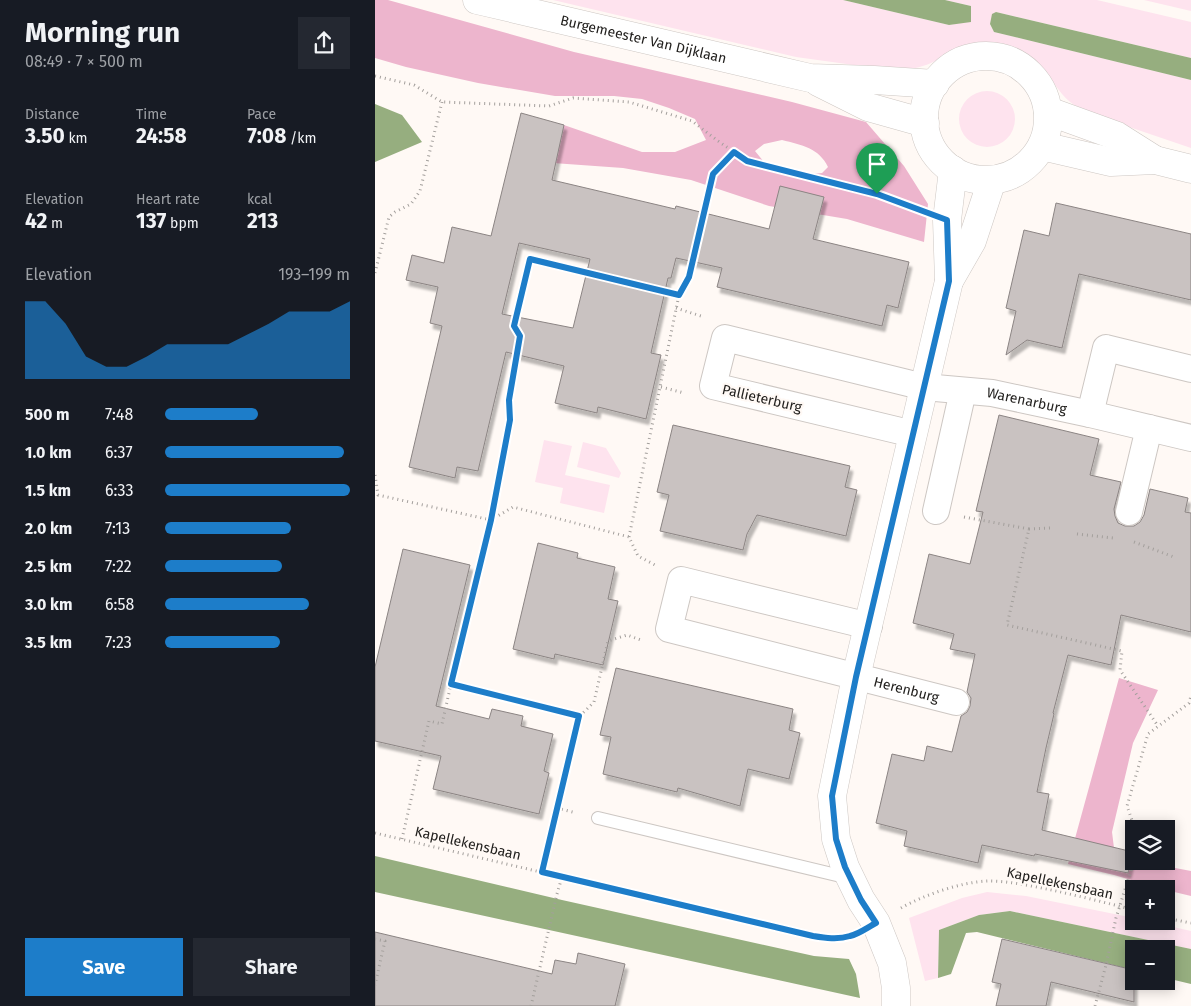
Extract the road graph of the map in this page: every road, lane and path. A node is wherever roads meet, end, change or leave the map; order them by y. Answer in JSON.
{"nodes":[{"id":1,"x":477,"y":0,"type":"edge"},
{"id":2,"x":375,"y":76,"type":"edge"},
{"id":3,"x":810,"y":78,"type":"junction"},
{"id":4,"x":935,"y":84,"type":"junction"},
{"id":5,"x":442,"y":102,"type":"junction"},
{"id":6,"x":1048,"y":111,"type":"junction"},
{"id":7,"x":925,"y":122,"type":"junction"},
{"id":8,"x":1042,"y":146,"type":"junction"},
{"id":9,"x":734,"y":152,"type":"junction"},
{"id":10,"x":1155,"y":160,"type":"junction"},
{"id":11,"x":1191,"y":169,"type":"edge"},
{"id":12,"x":953,"y":170,"type":"junction"},
{"id":13,"x":991,"y":180,"type":"junction"},
{"id":14,"x":947,"y":220,"type":"junction"},
{"id":15,"x":375,"y":273,"type":"edge"},
{"id":16,"x":949,"y":281,"type":"junction"},
{"id":17,"x":679,"y":295,"type":"junction"},
{"id":18,"x":1191,"y":369,"type":"edge"},
{"id":19,"x":924,"y":387,"type":"junction"},
{"id":20,"x":963,"y":391,"type":"junction"},
{"id":21,"x":1090,"y":414,"type":"junction"},
{"id":22,"x":1149,"y":428,"type":"junction"},
{"id":23,"x":913,"y":434,"type":"junction"},
{"id":24,"x":1191,"y":438,"type":"edge"},
{"id":25,"x":375,"y":475,"type":"edge"},
{"id":26,"x":377,"y":495,"type":"edge"},
{"id":27,"x":936,"y":511,"type":"joint"},
{"id":28,"x":1129,"y":512,"type":"dead end"},
{"id":29,"x":491,"y":520,"type":"junction"},
{"id":30,"x":1050,"y":528,"type":"dead end"},
{"id":31,"x":1029,"y":529,"type":"junction"},
{"id":32,"x":629,"y":537,"type":"junction"},
{"id":33,"x":1126,"y":539,"type":"dead end"},
{"id":34,"x":1174,"y":557,"type":"dead end"},
{"id":35,"x":681,"y":580,"type":"junction"},
{"id":36,"x":869,"y":626,"type":"junction"},
{"id":37,"x":669,"y":629,"type":"junction"},
{"id":38,"x":856,"y":677,"type":"junction"},
{"id":39,"x":451,"y":684,"type":"junction"},
{"id":40,"x":1191,"y":696,"type":"edge"},
{"id":41,"x":956,"y":702,"type":"dead end"},
{"id":42,"x":579,"y":716,"type":"junction"},
{"id":43,"x":1158,"y":726,"type":"junction"},
{"id":44,"x":598,"y":818,"type":"dead end"},
{"id":45,"x":1132,"y":820,"type":"edge"},
{"id":46,"x":375,"y":833,"type":"edge"},
{"id":47,"x":402,"y":839,"type":"junction"},
{"id":48,"x":1131,"y":870,"type":"edge"},
{"id":49,"x":542,"y":872,"type":"junction"},
{"id":50,"x":562,"y":877,"type":"junction"},
{"id":51,"x":850,"y":878,"type":"junction"},
{"id":52,"x":1120,"y":907,"type":"junction"},
{"id":53,"x":1125,"y":908,"type":"edge"},
{"id":54,"x":1175,"y":920,"type":"edge"},
{"id":55,"x":876,"y":923,"type":"junction"},
{"id":56,"x":1191,"y":923,"type":"edge"},
{"id":57,"x":375,"y":939,"type":"edge"},
{"id":58,"x":375,"y":985,"type":"edge"},
{"id":59,"x":531,"y":1006,"type":"edge"},
{"id":60,"x":896,"y":1006,"type":"edge"},
{"id":61,"x":1095,"y":1006,"type":"edge"}],
"edges":[{"from":1,"to":3,"type":"street","name":"Burgemeester Van Dijklaan"},
{"from":2,"to":5,"type":"path"},
{"from":3,"to":4,"type":"street","name":"Burgemeester Van Dijklaan"},
{"from":3,"to":7,"type":"street","name":"Burgemeester Van Dijklaan"},
{"from":4,"to":6,"type":"street"},
{"from":4,"to":7,"type":"street"},
{"from":5,"to":9,"type":"path"},
{"from":5,"to":15,"type":"path"},
{"from":6,"to":8,"type":"street"},
{"from":6,"to":10,"type":"street"},
{"from":7,"to":12,"type":"street"},
{"from":8,"to":10,"type":"street"},
{"from":8,"to":13,"type":"street"},
{"from":9,"to":14,"type":"path"},
{"from":9,"to":17,"type":"path"},
{"from":10,"to":11,"type":"street"},
{"from":12,"to":13,"type":"street"},
{"from":12,"to":14,"type":"street","name":"Herenburg"},
{"from":13,"to":16,"type":"street","name":"Herenburg"},
{"from":14,"to":16,"type":"street","name":"Herenburg"},
{"from":16,"to":19,"type":"street","name":"Herenburg"},
{"from":17,"to":29,"type":"path"},
{"from":17,"to":32,"type":"path"},
{"from":18,"to":21,"type":"street"},
{"from":19,"to":20,"type":"street","name":"Warenarburg"},
{"from":19,"to":23,"type":"street","name":"Herenburg"},
{"from":19,"to":23,"type":"street","name":"Pallieterburg"},
{"from":20,"to":21,"type":"street","name":"Warenarburg"},
{"from":20,"to":27,"type":"street"},
{"from":21,"to":22,"type":"street","name":"Warenarburg"},
{"from":22,"to":24,"type":"street","name":"Warenarburg"},
{"from":22,"to":28,"type":"street"},
{"from":23,"to":36,"type":"street","name":"Herenburg"},
{"from":25,"to":26,"type":"path"},
{"from":26,"to":29,"type":"path"},
{"from":27,"to":31,"type":"path"},
{"from":29,"to":32,"type":"path"},
{"from":29,"to":39,"type":"path"},
{"from":30,"to":31,"type":"path"},
{"from":31,"to":43,"type":"path"},
{"from":32,"to":35,"type":"path"},
{"from":33,"to":34,"type":"path"},
{"from":35,"to":36,"type":"street"},
{"from":35,"to":37,"type":"street"},
{"from":36,"to":38,"type":"street","name":"Herenburg"},
{"from":37,"to":38,"type":"street"},
{"from":37,"to":42,"type":"path"},
{"from":38,"to":41,"type":"street","name":"Herenburg"},
{"from":38,"to":51,"type":"street","name":"Herenburg"},
{"from":39,"to":42,"type":"path"},
{"from":39,"to":47,"type":"path"},
{"from":40,"to":43,"type":"path"},
{"from":42,"to":49,"type":"path"},
{"from":43,"to":45,"type":"path"},
{"from":44,"to":51,"type":"lane"},
{"from":46,"to":47,"type":"path","name":"Kapellekensbaan"},
{"from":47,"to":49,"type":"path","name":"Kapellekensbaan"},
{"from":48,"to":52,"type":"path"},
{"from":49,"to":50,"type":"path","name":"Kapellekensbaan"},
{"from":50,"to":55,"type":"path","name":"Kapellekensbaan"},
{"from":50,"to":59,"type":"path"},
{"from":51,"to":55,"type":"street","name":"Herenburg"},
{"from":52,"to":53,"type":"path","name":"Kapellekensbaan"},
{"from":52,"to":55,"type":"path","name":"Kapellekensbaan"},
{"from":52,"to":61,"type":"path"},
{"from":54,"to":56,"type":"path"},
{"from":55,"to":60,"type":"street","name":"Herenburg"},
{"from":57,"to":58,"type":"path"}]}
